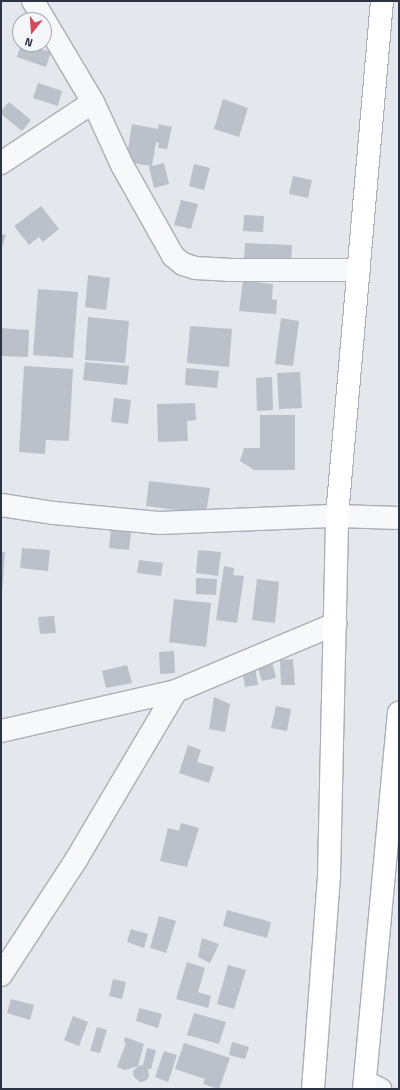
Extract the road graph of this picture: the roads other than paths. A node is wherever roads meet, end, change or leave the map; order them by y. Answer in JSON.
{"nodes":[{"id":1,"x":33,"y":1,"type":"edge"},
{"id":2,"x":382,"y":1,"type":"edge"},
{"id":3,"x":92,"y":102,"type":"junction"},
{"id":4,"x":1,"y":163,"type":"edge"},
{"id":5,"x":359,"y":270,"type":"junction"},
{"id":6,"x":1,"y":505,"type":"edge"},
{"id":7,"x":337,"y":516,"type":"junction"},
{"id":8,"x":399,"y":518,"type":"edge"},
{"id":9,"x":335,"y":624,"type":"junction"},
{"id":10,"x":176,"y":691,"type":"junction"},
{"id":11,"x":399,"y":713,"type":"edge"},
{"id":12,"x":1,"y":731,"type":"edge"},
{"id":13,"x":1,"y":975,"type":"edge"},
{"id":14,"x":369,"y":1087,"type":"edge"},
{"id":15,"x":313,"y":1089,"type":"edge"}],
"edges":[{"from":1,"to":3,"type":"street"},
{"from":2,"to":5,"type":"main road"},
{"from":3,"to":4,"type":"street"},
{"from":3,"to":5,"type":"street"},
{"from":5,"to":7,"type":"main road"},
{"from":6,"to":7,"type":"street"},
{"from":7,"to":8,"type":"street"},
{"from":7,"to":9,"type":"main road"},
{"from":9,"to":10,"type":"street"},
{"from":9,"to":15,"type":"main road"},
{"from":10,"to":12,"type":"street"},
{"from":10,"to":13,"type":"street"},
{"from":11,"to":14,"type":"main road"}]}
